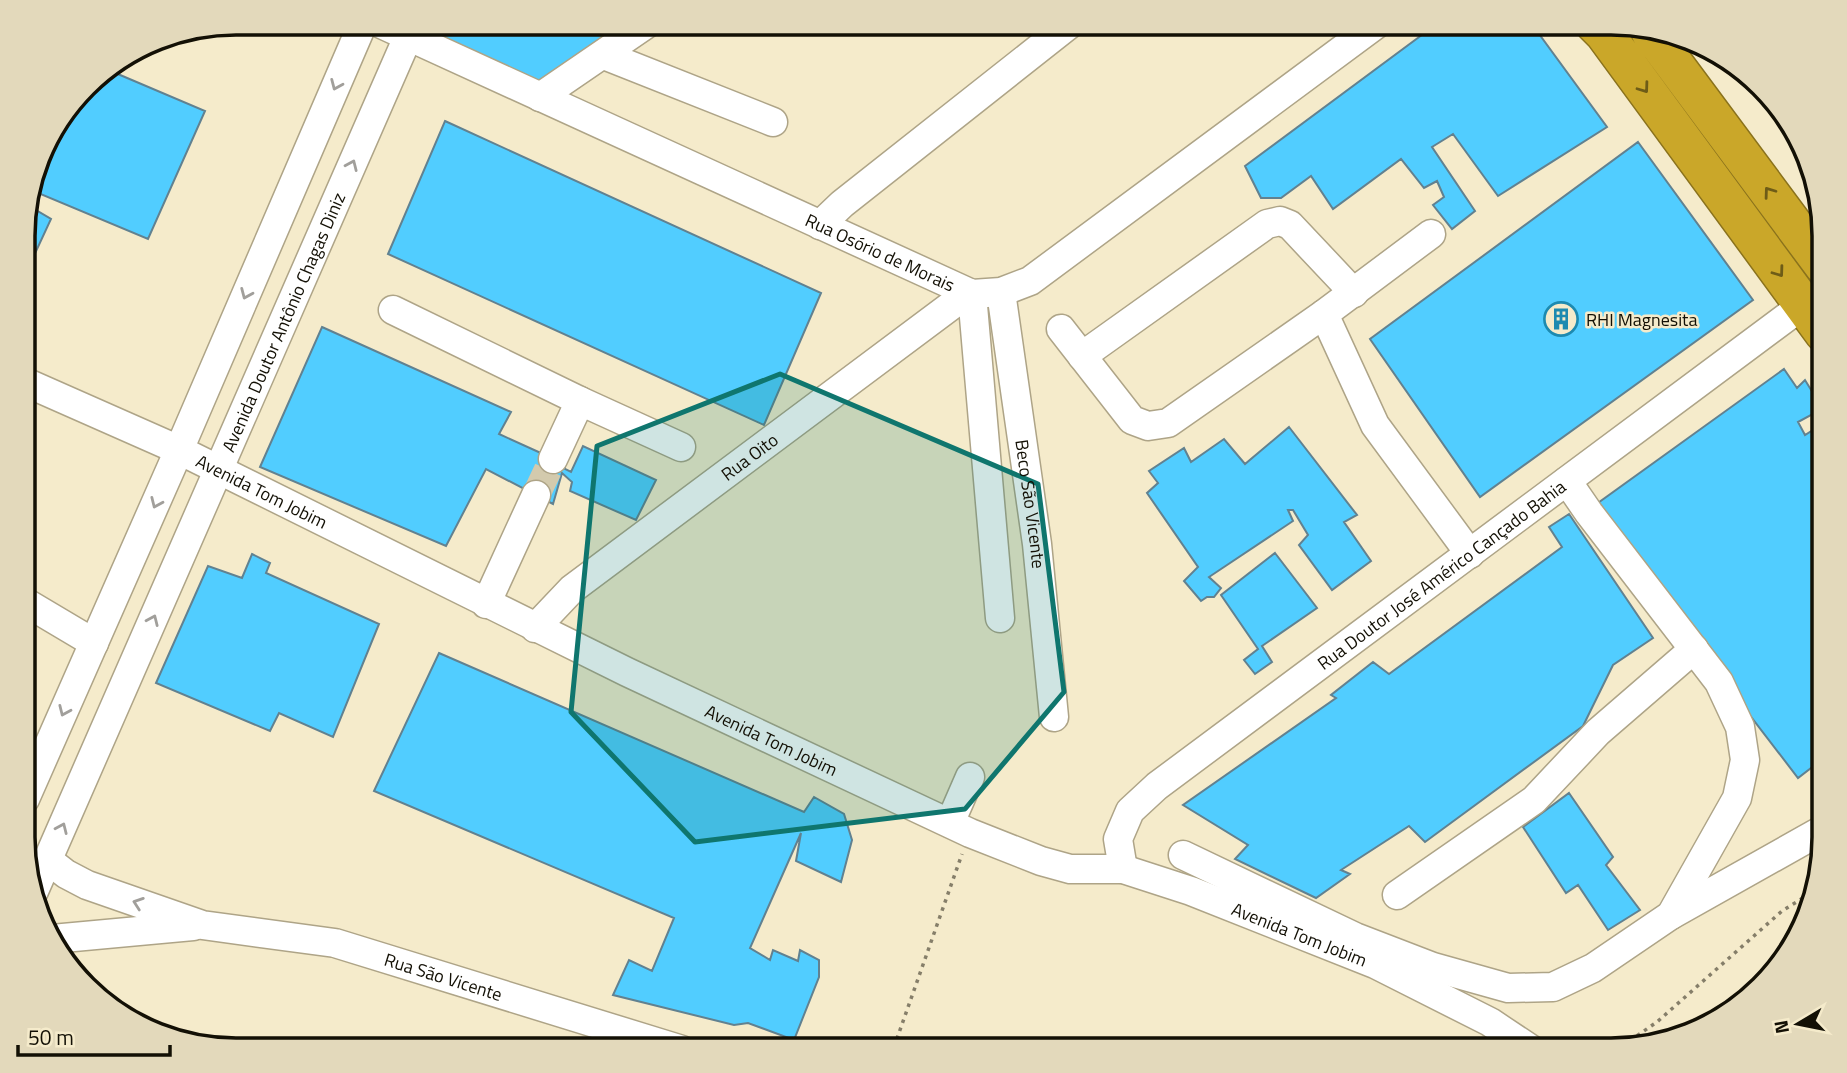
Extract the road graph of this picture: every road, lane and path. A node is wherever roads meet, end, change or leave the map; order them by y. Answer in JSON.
{"nodes":[{"id":1,"x":358,"y":35,"type":"edge"},
{"id":2,"x":409,"y":35,"type":"edge"},
{"id":3,"x":421,"y":35,"type":"edge"},
{"id":4,"x":632,"y":35,"type":"edge"},
{"id":5,"x":1056,"y":35,"type":"edge"},
{"id":6,"x":1362,"y":35,"type":"edge"},
{"id":7,"x":1605,"y":35,"type":"edge"},
{"id":8,"x":1657,"y":41,"type":"edge"},
{"id":9,"x":604,"y":55,"type":"junction"},
{"id":10,"x":540,"y":97,"type":"junction"},
{"id":11,"x":773,"y":122,"type":"dead end"},
{"id":12,"x":820,"y":225,"type":"junction"},
{"id":13,"x":1431,"y":234,"type":"dead end"},
{"id":14,"x":1812,"y":250,"type":"edge"},
{"id":15,"x":1001,"y":292,"type":"junction"},
{"id":16,"x":1354,"y":293,"type":"junction"},
{"id":17,"x":970,"y":294,"type":"junction"},
{"id":18,"x":393,"y":310,"type":"dead end"},
{"id":19,"x":1325,"y":314,"type":"junction"},
{"id":20,"x":1812,"y":316,"type":"edge"},
{"id":21,"x":1812,"y":320,"type":"edge"},
{"id":22,"x":1061,"y":329,"type":"dead end"},
{"id":23,"x":1082,"y":356,"type":"junction"},
{"id":24,"x":35,"y":387,"type":"edge"},
{"id":25,"x":580,"y":401,"type":"junction"},
{"id":26,"x":681,"y":447,"type":"dead end"},
{"id":27,"x":179,"y":450,"type":"junction"},
{"id":28,"x":553,"y":459,"type":"tunnel mouth"},
{"id":29,"x":219,"y":471,"type":"junction"},
{"id":30,"x":1567,"y":481,"type":"junction"},
{"id":31,"x":536,"y":495,"type":"tunnel mouth"},
{"id":32,"x":1470,"y":554,"type":"junction"},
{"id":33,"x":486,"y":604,"type":"junction"},
{"id":34,"x":35,"y":608,"type":"edge"},
{"id":35,"x":1000,"y":618,"type":"dead end"},
{"id":36,"x":535,"y":628,"type":"junction"},
{"id":37,"x":94,"y":643,"type":"junction"},
{"id":38,"x":1693,"y":649,"type":"junction"},
{"id":39,"x":1054,"y":717,"type":"dead end"},
{"id":40,"x":35,"y":774,"type":"edge"},
{"id":41,"x":970,"y":777,"type":"dead end"},
{"id":42,"x":960,"y":828,"type":"junction"},
{"id":43,"x":1812,"y":836,"type":"edge"},
{"id":44,"x":1183,"y":855,"type":"dead end"},
{"id":45,"x":48,"y":860,"type":"junction"},
{"id":46,"x":1123,"y":869,"type":"junction"},
{"id":47,"x":40,"y":878,"type":"edge"},
{"id":48,"x":1397,"y":895,"type":"dead end"},
{"id":49,"x":1802,"y":899,"type":"edge"},
{"id":50,"x":1671,"y":915,"type":"junction"},
{"id":51,"x":202,"y":925,"type":"junction"},
{"id":52,"x":62,"y":938,"type":"edge"},
{"id":53,"x":1636,"y":1036,"type":"edge"},
{"id":54,"x":643,"y":1038,"type":"edge"},
{"id":55,"x":897,"y":1038,"type":"edge"},
{"id":56,"x":1514,"y":1038,"type":"edge"}],
"edges":[{"from":1,"to":27,"type":"street","one_way":true},
{"from":29,"to":2,"type":"street","name":"Avenida Doutor Antônio Chagas Diniz","one_way":true},
{"from":3,"to":10,"type":"street","name":"Rua Osório de Morais"},
{"from":4,"to":9,"type":"street"},
{"from":5,"to":12,"type":"street"},
{"from":6,"to":15,"type":"street","name":"Rua Osório de Morais"},
{"from":7,"to":20,"type":"highway","one_way":true},
{"from":14,"to":8,"type":"highway","one_way":true},
{"from":9,"to":10,"type":"street"},
{"from":9,"to":11,"type":"street"},
{"from":10,"to":12,"type":"street","name":"Rua Osório de Morais"},
{"from":12,"to":17,"type":"street","name":"Rua Osório de Morais"},
{"from":13,"to":16,"type":"street"},
{"from":15,"to":17,"type":"street","name":"Rua Osório de Morais"},
{"from":15,"to":39,"type":"street","name":"Beco São Vicente"},
{"from":16,"to":19,"type":"street"},
{"from":16,"to":23,"type":"street"},
{"from":17,"to":35,"type":"street"},
{"from":17,"to":36,"type":"street","name":"Rua Oito"},
{"from":18,"to":25,"type":"street"},
{"from":19,"to":23,"type":"street"},
{"from":19,"to":32,"type":"street"},
{"from":21,"to":30,"type":"street","name":"Rua Doutor José Américo Cançado Bahia"},
{"from":22,"to":23,"type":"street"},
{"from":24,"to":27,"type":"street","name":"Avenida Tom Jobim"},
{"from":25,"to":26,"type":"street"},
{"from":25,"to":28,"type":"street"},
{"from":27,"to":29,"type":"street","name":"Avenida Tom Jobim"},
{"from":27,"to":37,"type":"street","one_way":true},
{"from":29,"to":33,"type":"street","name":"Avenida Tom Jobim"},
{"from":45,"to":29,"type":"street","name":"Avenida Doutor Antônio Chagas Diniz","one_way":true},
{"from":30,"to":32,"type":"street","name":"Rua Doutor José Américo Cançado Bahia"},
{"from":30,"to":38,"type":"street"},
{"from":31,"to":33,"type":"street"},
{"from":32,"to":46,"type":"street","name":"Rua Doutor José Américo Cançado Bahia"},
{"from":33,"to":36,"type":"street","name":"Avenida Tom Jobim"},
{"from":34,"to":37,"type":"street"},
{"from":36,"to":42,"type":"street","name":"Avenida Tom Jobim"},
{"from":37,"to":40,"type":"street","one_way":true},
{"from":38,"to":48,"type":"street"},
{"from":38,"to":50,"type":"street"},
{"from":41,"to":42,"type":"street"},
{"from":42,"to":46,"type":"street","name":"Avenida Tom Jobim"},
{"from":42,"to":55,"type":"path"},
{"from":43,"to":50,"type":"street"},
{"from":44,"to":50,"type":"street"},
{"from":45,"to":47,"type":"street","name":"Avenida Doutor Antônio Chagas Diniz"},
{"from":51,"to":45,"type":"street","name":"Rua São Vicente","one_way":true},
{"from":46,"to":56,"type":"street","name":"Avenida Tom Jobim"},
{"from":49,"to":53,"type":"path"},
{"from":51,"to":52,"type":"street","name":"Rua São Vicente"},
{"from":51,"to":54,"type":"street","name":"Rua São Vicente"}]}
